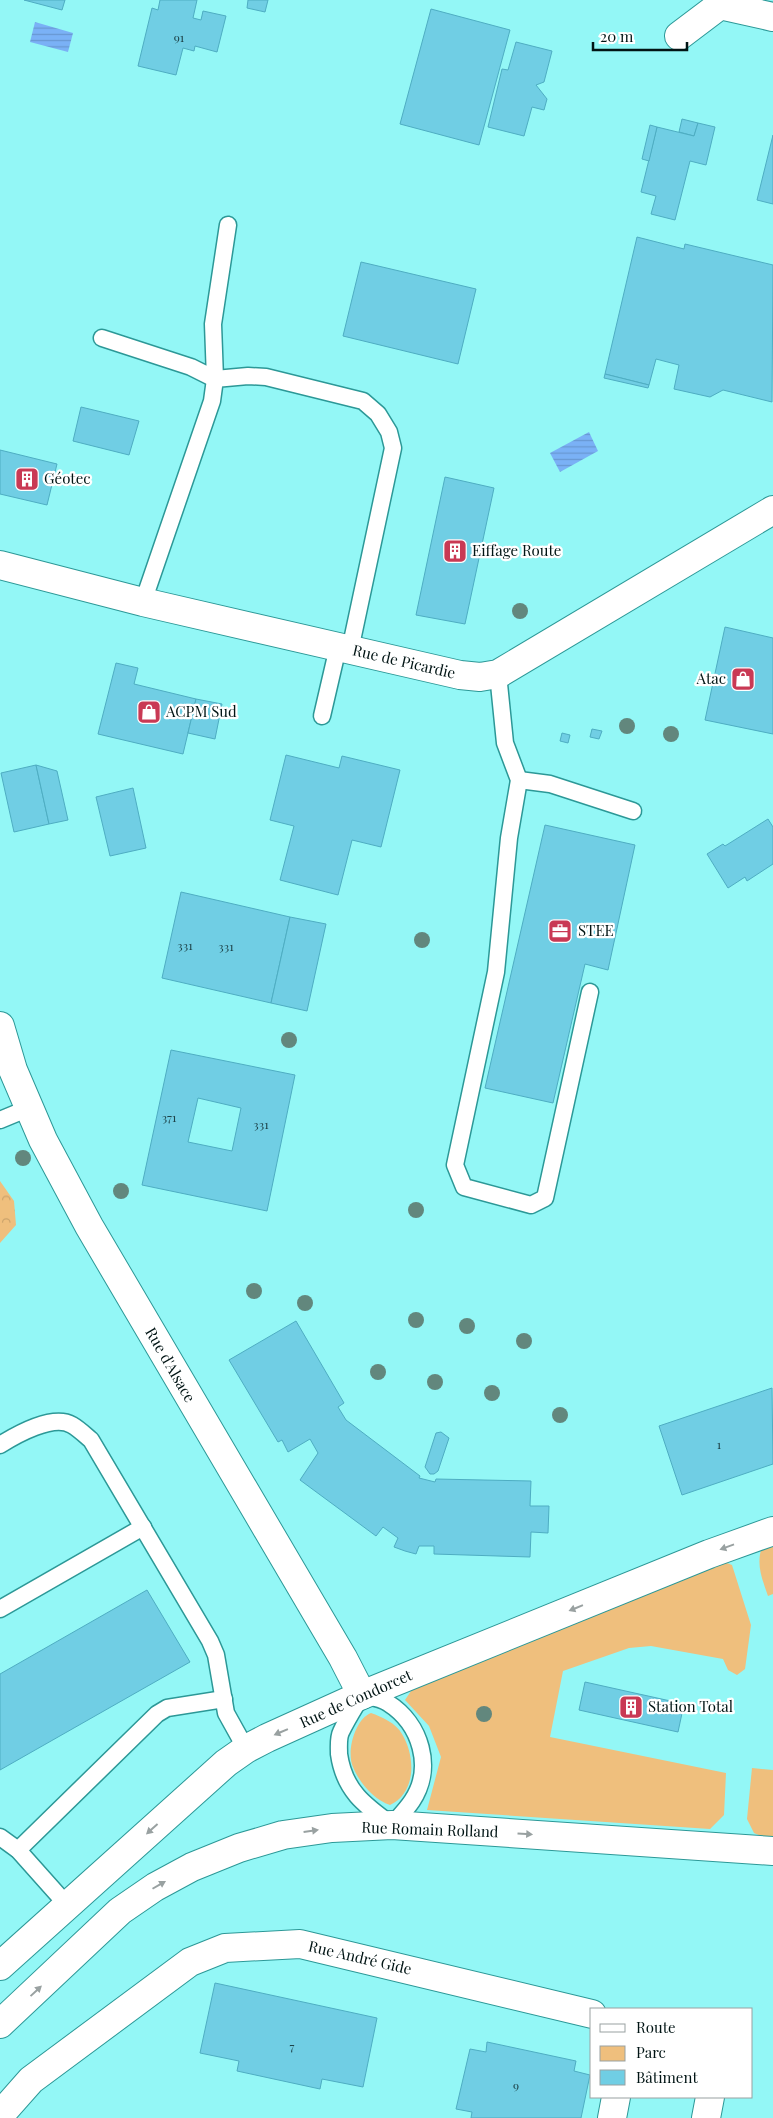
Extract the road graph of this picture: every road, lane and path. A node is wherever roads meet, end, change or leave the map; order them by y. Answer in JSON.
{"nodes":[{"id":1,"x":773,"y":17,"type":"edge"},
{"id":2,"x":679,"y":36,"type":"dead end"},
{"id":3,"x":228,"y":225,"type":"dead end"},
{"id":4,"x":102,"y":338,"type":"dead end"},
{"id":5,"x":215,"y":379,"type":"junction"},
{"id":6,"x":773,"y":510,"type":"edge"},
{"id":7,"x":0,"y":565,"type":"edge"},
{"id":8,"x":143,"y":602,"type":"junction"},
{"id":9,"x":344,"y":649,"type":"junction"},
{"id":10,"x":498,"y":674,"type":"junction"},
{"id":11,"x":322,"y":716,"type":"dead end"},
{"id":12,"x":518,"y":780,"type":"junction"},
{"id":13,"x":633,"y":811,"type":"dead end"},
{"id":14,"x":590,"y":992,"type":"dead end"},
{"id":15,"x":0,"y":1026,"type":"edge"},
{"id":16,"x":29,"y":1108,"type":"junction"},
{"id":17,"x":0,"y":1120,"type":"edge"},
{"id":18,"x":0,"y":1445,"type":"edge"},
{"id":19,"x":143,"y":1527,"type":"junction"},
{"id":20,"x":773,"y":1532,"type":"edge"},
{"id":21,"x":0,"y":1609,"type":"edge"},
{"id":22,"x":362,"y":1695,"type":"junction"},
{"id":23,"x":224,"y":1699,"type":"junction"},
{"id":24,"x":246,"y":1749,"type":"junction"},
{"id":25,"x":392,"y":1826,"type":"junction"},
{"id":26,"x":0,"y":1837,"type":"edge"},
{"id":27,"x":18,"y":1850,"type":"junction"},
{"id":28,"x":773,"y":1851,"type":"edge"},
{"id":29,"x":67,"y":1905,"type":"junction"},
{"id":30,"x":0,"y":1966,"type":"edge"},
{"id":31,"x":590,"y":2014,"type":"edge"},
{"id":32,"x":0,"y":2024,"type":"edge"},
{"id":33,"x":616,"y":2098,"type":"edge"},
{"id":34,"x":710,"y":2098,"type":"edge"},
{"id":35,"x":0,"y":2114,"type":"edge"},
{"id":36,"x":612,"y":2118,"type":"edge"},
{"id":37,"x":706,"y":2118,"type":"edge"}],
"edges":[{"from":1,"to":2,"type":"street"},
{"from":3,"to":5,"type":"lane"},
{"from":4,"to":5,"type":"lane"},
{"from":5,"to":8,"type":"lane"},
{"from":5,"to":9,"type":"lane"},
{"from":6,"to":10,"type":"street","name":"Rue de Picardie"},
{"from":7,"to":8,"type":"street","name":"Rue de Picardie"},
{"from":8,"to":9,"type":"street","name":"Rue de Picardie"},
{"from":9,"to":10,"type":"street","name":"Rue de Picardie"},
{"from":9,"to":11,"type":"lane"},
{"from":10,"to":12,"type":"lane"},
{"from":12,"to":13,"type":"lane"},
{"from":12,"to":14,"type":"lane"},
{"from":15,"to":16,"type":"street","name":"Rue d'Alsace"},
{"from":16,"to":17,"type":"lane"},
{"from":16,"to":22,"type":"street","name":"Rue d'Alsace"},
{"from":18,"to":19,"type":"lane"},
{"from":19,"to":21,"type":"lane"},
{"from":19,"to":23,"type":"lane"},
{"from":20,"to":22,"type":"street","name":"Rue de Condorcet","one_way":true},
{"from":22,"to":24,"type":"street","name":"Rue de Condorcet","one_way":true},
{"from":22,"to":25,"type":"lane"},
{"from":22,"to":25,"type":"lane"},
{"from":23,"to":24,"type":"lane"},
{"from":23,"to":27,"type":"lane"},
{"from":24,"to":29,"type":"street","name":"Rue de Condorcet","one_way":true},
{"from":25,"to":28,"type":"street","name":"Rue Romain Rolland","one_way":true},
{"from":32,"to":25,"type":"street","name":"Rue Romain Rolland","one_way":true},
{"from":26,"to":27,"type":"lane"},
{"from":27,"to":29,"type":"lane"},
{"from":29,"to":30,"type":"street","name":"Rue de Condorcet"},
{"from":31,"to":35,"type":"street","name":"Rue André Gide"},
{"from":33,"to":36,"type":"street"},
{"from":34,"to":37,"type":"street"}]}
